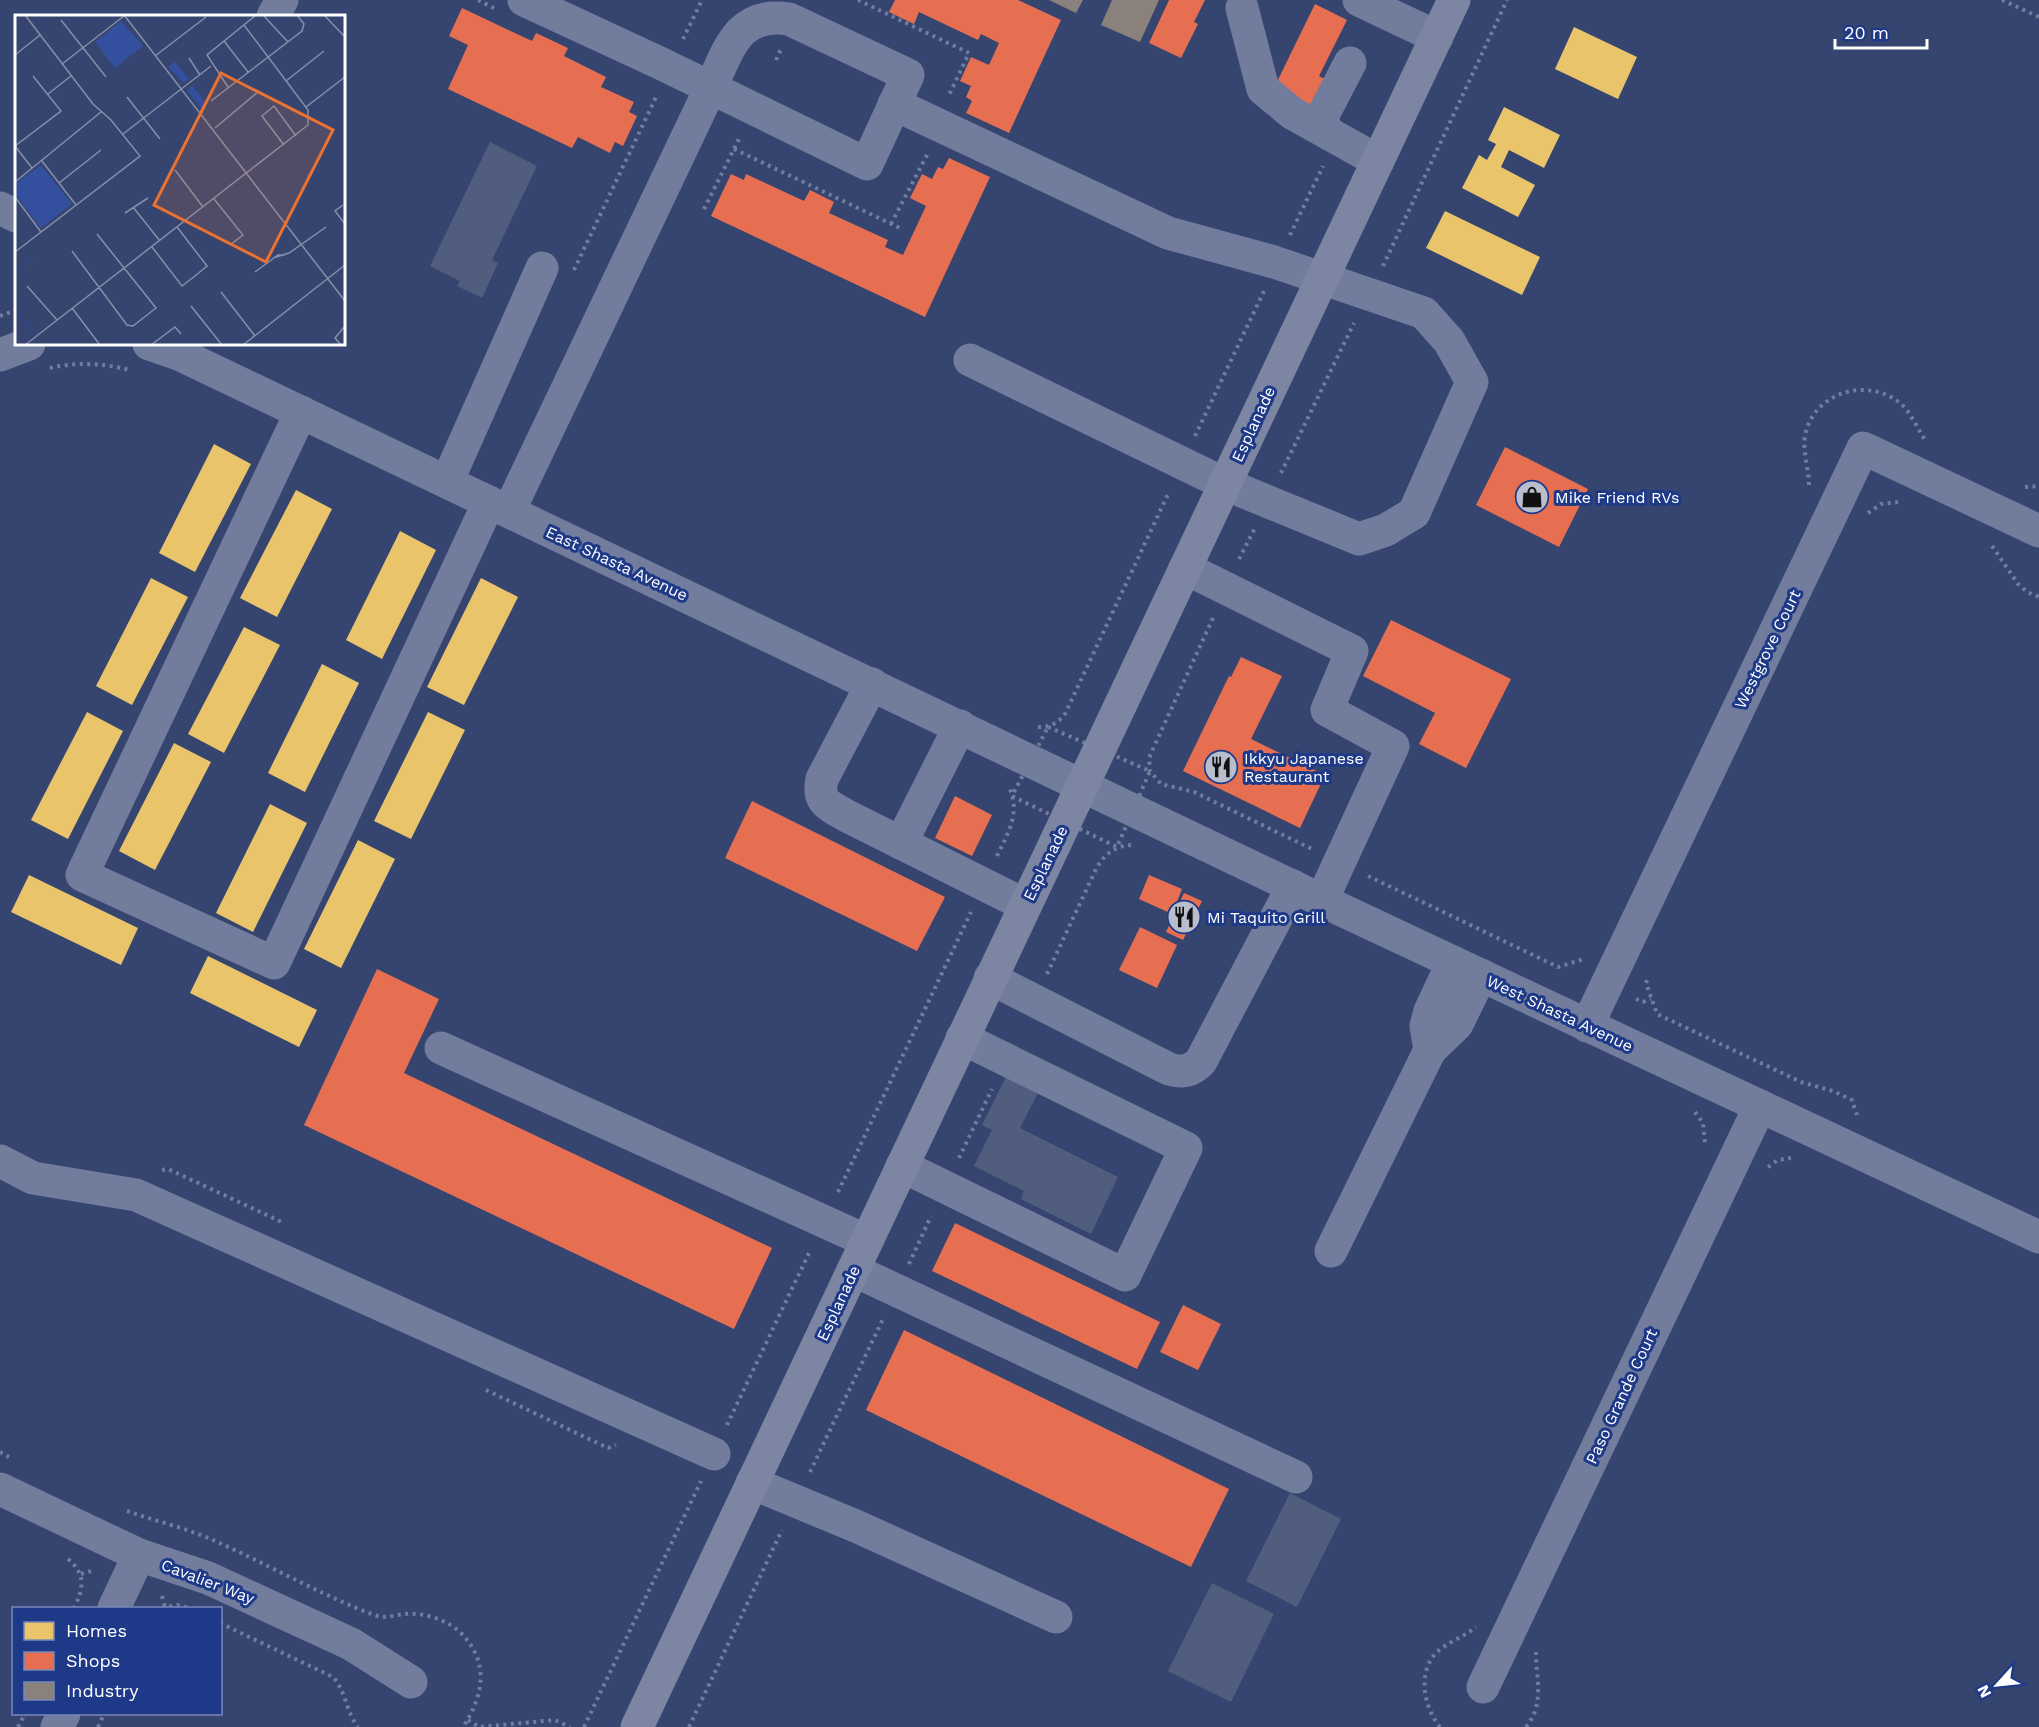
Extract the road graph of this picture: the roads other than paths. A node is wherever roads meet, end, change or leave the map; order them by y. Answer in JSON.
{"nodes":[{"id":1,"x":282,"y":0,"type":"edge"},
{"id":2,"x":1359,"y":0,"type":"edge"},
{"id":3,"x":1454,"y":0,"type":"edge"},
{"id":4,"x":512,"y":5,"type":"edge"},
{"id":5,"x":1242,"y":8,"type":"dead end"},
{"id":6,"x":274,"y":15,"type":"edge"},
{"id":7,"x":1437,"y":38,"type":"junction"},
{"id":8,"x":1350,"y":63,"type":"dead end"},
{"id":9,"x":711,"y":87,"type":"junction"},
{"id":10,"x":894,"y":104,"type":"junction"},
{"id":11,"x":1333,"y":136,"type":"junction"},
{"id":12,"x":1378,"y":161,"type":"junction"},
{"id":13,"x":0,"y":208,"type":"edge"},
{"id":14,"x":15,"y":216,"type":"edge"},
{"id":15,"x":556,"y":274,"type":"road end"},
{"id":16,"x":1323,"y":278,"type":"junction"},
{"id":17,"x":183,"y":349,"type":"edge"},
{"id":18,"x":0,"y":355,"type":"edge"},
{"id":19,"x":38,"y":356,"type":"edge"},
{"id":20,"x":141,"y":357,"type":"edge"},
{"id":21,"x":970,"y":360,"type":"dead end"},
{"id":22,"x":301,"y":412,"type":"junction"},
{"id":23,"x":447,"y":482,"type":"junction"},
{"id":24,"x":1225,"y":484,"type":"junction"},
{"id":25,"x":499,"y":506,"type":"junction"},
{"id":26,"x":2039,"y":531,"type":"edge"},
{"id":27,"x":1185,"y":568,"type":"junction"},
{"id":28,"x":872,"y":684,"type":"junction"},
{"id":29,"x":960,"y":726,"type":"junction"},
{"id":30,"x":1083,"y":785,"type":"junction"},
{"id":31,"x":901,"y":843,"type":"junction"},
{"id":32,"x":1293,"y":886,"type":"junction"},
{"id":33,"x":1322,"y":900,"type":"junction"},
{"id":34,"x":1025,"y":905,"type":"junction"},
{"id":35,"x":1467,"y":969,"type":"junction"},
{"id":36,"x":990,"y":978,"type":"junction"},
{"id":37,"x":1587,"y":1026,"type":"junction"},
{"id":38,"x":962,"y":1038,"type":"junction"},
{"id":39,"x":441,"y":1048,"type":"dead end"},
{"id":40,"x":1760,"y":1106,"type":"junction"},
{"id":41,"x":0,"y":1161,"type":"edge"},
{"id":42,"x":902,"y":1166,"type":"junction"},
{"id":43,"x":2039,"y":1237,"type":"edge"},
{"id":44,"x":1331,"y":1251,"type":"dead end"},
{"id":45,"x":860,"y":1256,"type":"junction"},
{"id":46,"x":714,"y":1454,"type":"dead end"},
{"id":47,"x":1296,"y":1477,"type":"dead end"},
{"id":48,"x":752,"y":1483,"type":"junction"},
{"id":49,"x":0,"y":1489,"type":"edge"},
{"id":50,"x":140,"y":1555,"type":"junction"},
{"id":51,"x":114,"y":1607,"type":"edge"},
{"id":52,"x":1056,"y":1617,"type":"dead end"},
{"id":53,"x":411,"y":1682,"type":"dead end"},
{"id":54,"x":1483,"y":1687,"type":"dead end"},
{"id":55,"x":637,"y":1727,"type":"edge"}],
"edges":[{"from":1,"to":6,"type":"street"},
{"from":2,"to":7,"type":"street"},
{"from":3,"to":7,"type":"main road","name":"Esplanade"},
{"from":4,"to":9,"type":"street"},
{"from":5,"to":11,"type":"street"},
{"from":7,"to":12,"type":"main road","name":"Esplanade"},
{"from":8,"to":11,"type":"street"},
{"from":9,"to":10,"type":"street"},
{"from":9,"to":10,"type":"street"},
{"from":9,"to":25,"type":"street"},
{"from":10,"to":16,"type":"street"},
{"from":11,"to":12,"type":"street"},
{"from":12,"to":16,"type":"main road","name":"Esplanade"},
{"from":13,"to":14,"type":"street"},
{"from":15,"to":23,"type":"street"},
{"from":16,"to":24,"type":"main road","name":"Esplanade"},
{"from":16,"to":24,"type":"street"},
{"from":17,"to":20,"type":"street","name":"East Shasta Avenue"},
{"from":17,"to":22,"type":"street","name":"East Shasta Avenue"},
{"from":18,"to":19,"type":"street"},
{"from":21,"to":24,"type":"street"},
{"from":22,"to":23,"type":"street","name":"East Shasta Avenue"},
{"from":22,"to":25,"type":"street"},
{"from":23,"to":25,"type":"street","name":"East Shasta Avenue"},
{"from":24,"to":27,"type":"main road","name":"Esplanade"},
{"from":25,"to":28,"type":"street","name":"East Shasta Avenue"},
{"from":26,"to":37,"type":"street","name":"Westgrove Court"},
{"from":27,"to":30,"type":"main road","name":"Esplanade"},
{"from":27,"to":33,"type":"street"},
{"from":28,"to":29,"type":"street","name":"East Shasta Avenue"},
{"from":28,"to":31,"type":"street"},
{"from":29,"to":30,"type":"street","name":"East Shasta Avenue"},
{"from":29,"to":31,"type":"street"},
{"from":30,"to":32,"type":"street","name":"West Shasta Avenue"},
{"from":30,"to":34,"type":"main road","name":"Esplanade"},
{"from":31,"to":34,"type":"street"},
{"from":32,"to":33,"type":"street","name":"West Shasta Avenue"},
{"from":32,"to":36,"type":"street"},
{"from":33,"to":35,"type":"street","name":"West Shasta Avenue"},
{"from":34,"to":36,"type":"main road","name":"Esplanade"},
{"from":35,"to":37,"type":"street","name":"West Shasta Avenue"},
{"from":35,"to":44,"type":"street"},
{"from":36,"to":38,"type":"main road","name":"Esplanade"},
{"from":37,"to":40,"type":"street","name":"West Shasta Avenue"},
{"from":38,"to":42,"type":"main road","name":"Esplanade"},
{"from":38,"to":42,"type":"street"},
{"from":39,"to":45,"type":"street"},
{"from":40,"to":43,"type":"street","name":"West Shasta Avenue"},
{"from":40,"to":54,"type":"street","name":"Paso Grande Court"},
{"from":41,"to":46,"type":"street"},
{"from":42,"to":45,"type":"main road","name":"Esplanade"},
{"from":45,"to":47,"type":"street"},
{"from":45,"to":48,"type":"main road","name":"Esplanade"},
{"from":48,"to":52,"type":"street"},
{"from":48,"to":55,"type":"main road","name":"Esplanade"},
{"from":49,"to":50,"type":"street","name":"Cavalier Way"},
{"from":50,"to":51,"type":"street"},
{"from":50,"to":53,"type":"street","name":"Cavalier Way"}]}
